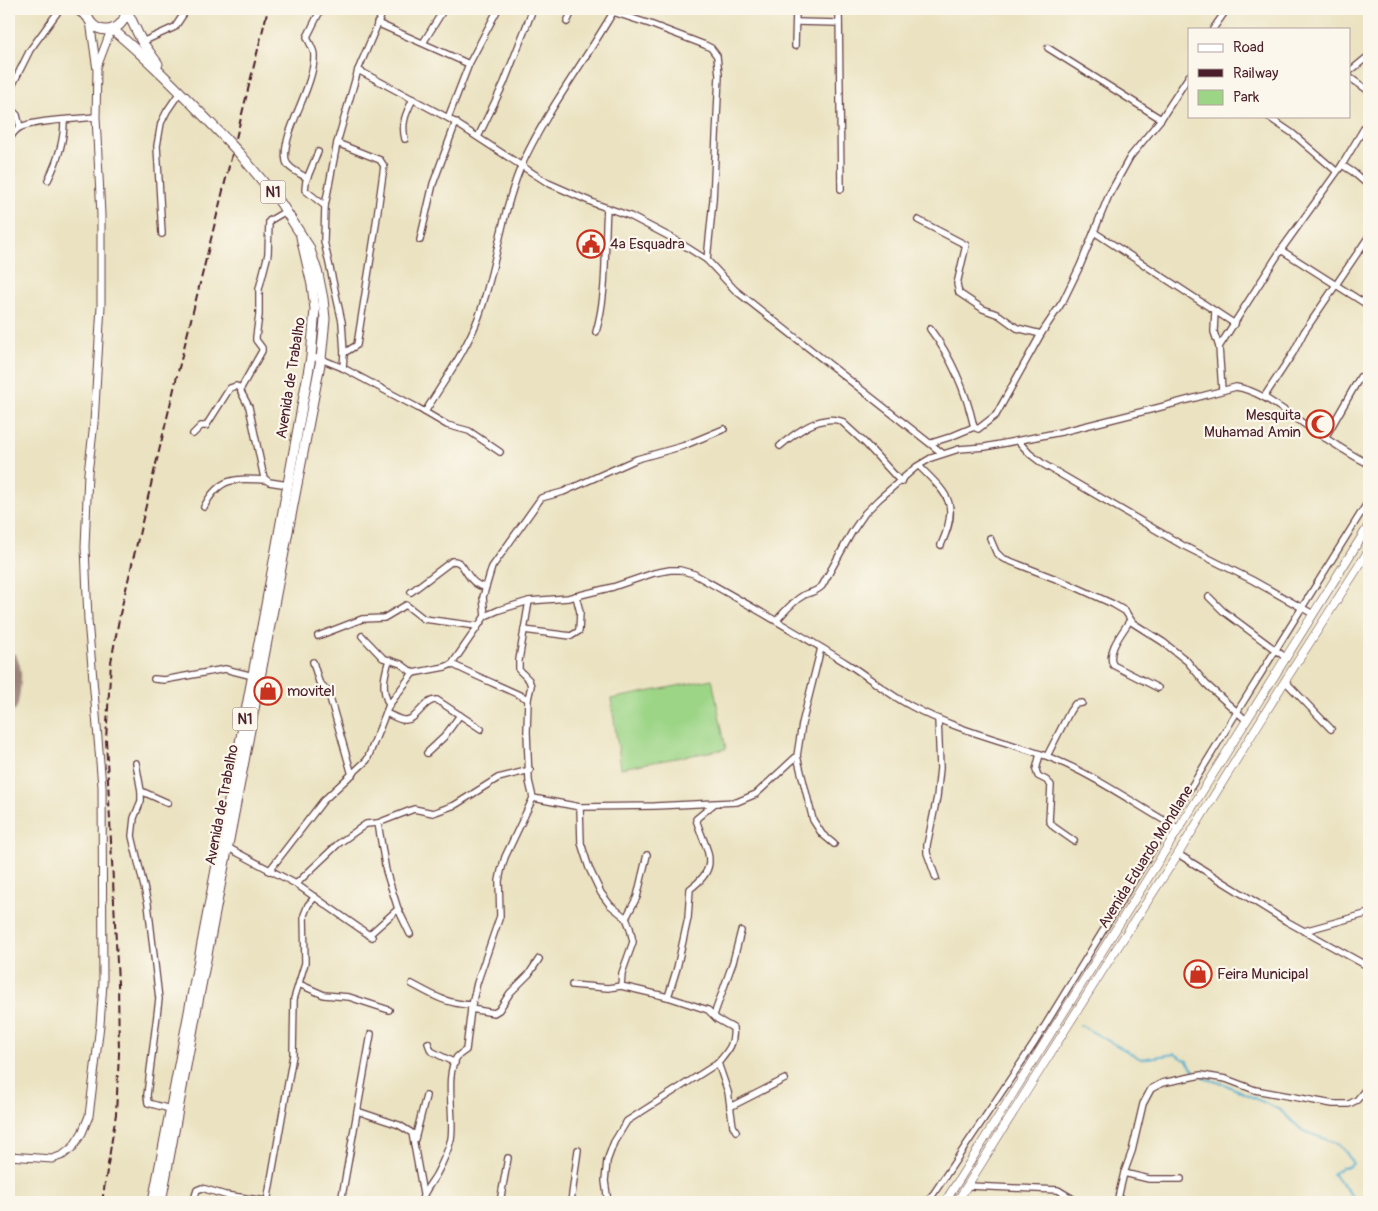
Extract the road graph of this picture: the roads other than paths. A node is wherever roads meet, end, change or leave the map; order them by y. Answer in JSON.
{"nodes":[{"id":1,"x":60,"y":9,"type":"edge"},
{"id":2,"x":74,"y":9,"type":"edge"},
{"id":3,"x":86,"y":9,"type":"edge"},
{"id":4,"x":187,"y":9,"type":"edge"},
{"id":5,"x":321,"y":9,"type":"edge"},
{"id":6,"x":384,"y":9,"type":"edge"},
{"id":7,"x":444,"y":9,"type":"edge"},
{"id":8,"x":498,"y":9,"type":"edge"},
{"id":9,"x":533,"y":9,"type":"edge"},
{"id":10,"x":573,"y":9,"type":"edge"},
{"id":11,"x":796,"y":9,"type":"edge"},
{"id":12,"x":839,"y":9,"type":"edge"},
{"id":13,"x":1226,"y":9,"type":"edge"},
{"id":14,"x":127,"y":10,"type":"edge"},
{"id":15,"x":614,"y":10,"type":"edge"},
{"id":16,"x":89,"y":20,"type":"junction"},
{"id":17,"x":567,"y":22,"type":"dead end"},
{"id":18,"x":796,"y":22,"type":"junction"},
{"id":19,"x":377,"y":23,"type":"junction"},
{"id":20,"x":839,"y":23,"type":"junction"},
{"id":21,"x":1215,"y":28,"type":"edge"},
{"id":22,"x":112,"y":29,"type":"junction"},
{"id":23,"x":142,"y":42,"type":"junction"},
{"id":24,"x":423,"y":43,"type":"junction"},
{"id":25,"x":795,"y":46,"type":"dead end"},
{"id":26,"x":1048,"y":48,"type":"dead end"},
{"id":27,"x":1369,"y":57,"type":"edge"},
{"id":28,"x":469,"y":64,"type":"junction"},
{"id":29,"x":96,"y":70,"type":"junction"},
{"id":30,"x":358,"y":70,"type":"junction"},
{"id":31,"x":1350,"y":71,"type":"edge"},
{"id":32,"x":1350,"y":78,"type":"edge"},
{"id":33,"x":1188,"y":80,"type":"edge"},
{"id":34,"x":171,"y":82,"type":"junction"},
{"id":35,"x":1369,"y":91,"type":"edge"},
{"id":36,"x":9,"y":92,"type":"edge"},
{"id":37,"x":180,"y":92,"type":"junction"},
{"id":38,"x":413,"y":99,"type":"junction"},
{"id":39,"x":9,"y":107,"type":"edge"},
{"id":40,"x":96,"y":117,"type":"junction"},
{"id":41,"x":448,"y":118,"type":"junction"},
{"id":42,"x":1270,"y":118,"type":"edge"},
{"id":43,"x":1161,"y":119,"type":"junction"},
{"id":44,"x":1369,"y":120,"type":"edge"},
{"id":45,"x":64,"y":121,"type":"junction"},
{"id":46,"x":456,"y":122,"type":"junction"},
{"id":47,"x":20,"y":127,"type":"junction"},
{"id":48,"x":478,"y":137,"type":"junction"},
{"id":49,"x":405,"y":139,"type":"dead end"},
{"id":50,"x":9,"y":140,"type":"edge"},
{"id":51,"x":337,"y":143,"type":"junction"},
{"id":52,"x":318,"y":152,"type":"dead end"},
{"id":53,"x":1342,"y":165,"type":"junction"},
{"id":54,"x":522,"y":167,"type":"junction"},
{"id":55,"x":1336,"y":172,"type":"junction"},
{"id":56,"x":307,"y":178,"type":"junction"},
{"id":57,"x":48,"y":180,"type":"dead end"},
{"id":58,"x":1369,"y":186,"type":"edge"},
{"id":59,"x":841,"y":189,"type":"dead end"},
{"id":60,"x":325,"y":206,"type":"junction"},
{"id":61,"x":608,"y":208,"type":"junction"},
{"id":62,"x":286,"y":211,"type":"junction"},
{"id":63,"x":918,"y":220,"type":"dead end"},
{"id":64,"x":1094,"y":232,"type":"junction"},
{"id":65,"x":162,"y":234,"type":"dead end"},
{"id":66,"x":300,"y":234,"type":"junction"},
{"id":67,"x":1369,"y":236,"type":"edge"},
{"id":68,"x":420,"y":240,"type":"dead end"},
{"id":69,"x":1281,"y":250,"type":"junction"},
{"id":70,"x":707,"y":260,"type":"junction"},
{"id":71,"x":1336,"y":285,"type":"junction"},
{"id":72,"x":1369,"y":306,"type":"edge"},
{"id":73,"x":1215,"y":311,"type":"junction"},
{"id":74,"x":1235,"y":324,"type":"junction"},
{"id":75,"x":930,"y":329,"type":"dead end"},
{"id":76,"x":596,"y":332,"type":"dead end"},
{"id":77,"x":1041,"y":334,"type":"junction"},
{"id":78,"x":1219,"y":347,"type":"junction"},
{"id":79,"x":344,"y":353,"type":"junction"},
{"id":80,"x":311,"y":358,"type":"junction"},
{"id":81,"x":322,"y":360,"type":"junction"},
{"id":82,"x":343,"y":368,"type":"junction"},
{"id":83,"x":1360,"y":377,"type":"dead end"},
{"id":84,"x":241,"y":388,"type":"junction"},
{"id":85,"x":1222,"y":390,"type":"junction"},
{"id":86,"x":1264,"y":397,"type":"junction"},
{"id":87,"x":425,"y":412,"type":"junction"},
{"id":88,"x":974,"y":427,"type":"junction"},
{"id":89,"x":724,"y":429,"type":"dead end"},
{"id":90,"x":298,"y":431,"type":"junction"},
{"id":91,"x":307,"y":433,"type":"junction"},
{"id":92,"x":193,"y":434,"type":"dead end"},
{"id":93,"x":1325,"y":438,"type":"junction"},
{"id":94,"x":1018,"y":441,"type":"junction"},
{"id":95,"x":930,"y":443,"type":"junction"},
{"id":96,"x":780,"y":446,"type":"dead end"},
{"id":97,"x":500,"y":452,"type":"dead end"},
{"id":98,"x":942,"y":453,"type":"junction"},
{"id":99,"x":1369,"y":464,"type":"edge"},
{"id":100,"x":919,"y":466,"type":"junction"},
{"id":101,"x":266,"y":480,"type":"junction"},
{"id":102,"x":901,"y":482,"type":"junction"},
{"id":103,"x":288,"y":485,"type":"junction"},
{"id":104,"x":1369,"y":500,"type":"edge"},
{"id":105,"x":204,"y":507,"type":"dead end"},
{"id":106,"x":1369,"y":524,"type":"edge"},
{"id":107,"x":283,"y":536,"type":"junction"},
{"id":108,"x":990,"y":538,"type":"dead end"},
{"id":109,"x":941,"y":545,"type":"dead end"},
{"id":110,"x":1369,"y":550,"type":"edge"},
{"id":111,"x":485,"y":587,"type":"junction"},
{"id":112,"x":411,"y":592,"type":"dead end"},
{"id":113,"x":576,"y":596,"type":"junction"},
{"id":114,"x":1209,"y":597,"type":"dead end"},
{"id":115,"x":529,"y":601,"type":"junction"},
{"id":116,"x":1302,"y":608,"type":"junction"},
{"id":117,"x":1313,"y":614,"type":"junction"},
{"id":118,"x":485,"y":616,"type":"junction"},
{"id":119,"x":268,"y":617,"type":"junction"},
{"id":120,"x":777,"y":620,"type":"junction"},
{"id":121,"x":1130,"y":620,"type":"junction"},
{"id":122,"x":477,"y":626,"type":"junction"},
{"id":123,"x":524,"y":630,"type":"junction"},
{"id":124,"x":318,"y":636,"type":"dead end"},
{"id":125,"x":362,"y":636,"type":"dead end"},
{"id":126,"x":1296,"y":642,"type":"junction"},
{"id":127,"x":821,"y":648,"type":"junction"},
{"id":128,"x":1305,"y":649,"type":"junction"},
{"id":129,"x":1276,"y":650,"type":"junction"},
{"id":130,"x":1285,"y":657,"type":"junction"},
{"id":131,"x":389,"y":660,"type":"junction"},
{"id":132,"x":313,"y":662,"type":"dead end"},
{"id":133,"x":452,"y":664,"type":"junction"},
{"id":134,"x":413,"y":673,"type":"junction"},
{"id":135,"x":253,"y":676,"type":"junction"},
{"id":136,"x":154,"y":679,"type":"dead end"},
{"id":137,"x":1284,"y":681,"type":"junction"},
{"id":138,"x":1158,"y":688,"type":"dead end"},
{"id":139,"x":528,"y":699,"type":"junction"},
{"id":140,"x":1082,"y":703,"type":"dead end"},
{"id":141,"x":390,"y":705,"type":"junction"},
{"id":142,"x":1237,"y":712,"type":"junction"},
{"id":143,"x":386,"y":713,"type":"junction"},
{"id":144,"x":460,"y":715,"type":"junction"},
{"id":145,"x":249,"y":717,"type":"junction"},
{"id":146,"x":938,"y":719,"type":"junction"},
{"id":147,"x":1246,"y":720,"type":"junction"},
{"id":148,"x":481,"y":729,"type":"dead end"},
{"id":149,"x":1331,"y":729,"type":"dead end"},
{"id":150,"x":427,"y":753,"type":"dead end"},
{"id":151,"x":1040,"y":754,"type":"junction"},
{"id":152,"x":797,"y":756,"type":"junction"},
{"id":153,"x":1047,"y":756,"type":"junction"},
{"id":154,"x":136,"y":763,"type":"dead end"},
{"id":155,"x":530,"y":770,"type":"junction"},
{"id":156,"x":352,"y":775,"type":"junction"},
{"id":157,"x":141,"y":791,"type":"junction"},
{"id":158,"x":533,"y":798,"type":"junction"},
{"id":159,"x":168,"y":803,"type":"dead end"},
{"id":160,"x":714,"y":804,"type":"junction"},
{"id":161,"x":580,"y":807,"type":"junction"},
{"id":162,"x":378,"y":823,"type":"junction"},
{"id":163,"x":1169,"y":823,"type":"junction"},
{"id":164,"x":1179,"y":829,"type":"junction"},
{"id":165,"x":1074,"y":841,"type":"dead end"},
{"id":166,"x":834,"y":844,"type":"dead end"},
{"id":167,"x":224,"y":846,"type":"junction"},
{"id":168,"x":1167,"y":848,"type":"junction"},
{"id":169,"x":1178,"y":854,"type":"junction"},
{"id":170,"x":647,"y":855,"type":"dead end"},
{"id":171,"x":269,"y":871,"type":"junction"},
{"id":172,"x":936,"y":878,"type":"dead end"},
{"id":173,"x":296,"y":884,"type":"junction"},
{"id":174,"x":315,"y":897,"type":"junction"},
{"id":175,"x":398,"y":909,"type":"junction"},
{"id":176,"x":1369,"y":913,"type":"edge"},
{"id":177,"x":626,"y":918,"type":"junction"},
{"id":178,"x":741,"y":931,"type":"dead end"},
{"id":179,"x":1304,"y":931,"type":"junction"},
{"id":180,"x":410,"y":934,"type":"dead end"},
{"id":181,"x":539,"y":959,"type":"dead end"},
{"id":182,"x":1369,"y":967,"type":"edge"},
{"id":183,"x":299,"y":984,"type":"junction"},
{"id":184,"x":412,"y":984,"type":"dead end"},
{"id":185,"x":572,"y":985,"type":"dead end"},
{"id":186,"x":620,"y":986,"type":"junction"},
{"id":187,"x":668,"y":996,"type":"junction"},
{"id":188,"x":195,"y":999,"type":"junction"},
{"id":189,"x":471,"y":1007,"type":"junction"},
{"id":190,"x":389,"y":1010,"type":"dead end"},
{"id":191,"x":714,"y":1015,"type":"junction"},
{"id":192,"x":371,"y":1034,"type":"dead end"},
{"id":193,"x":428,"y":1043,"type":"dead end"},
{"id":194,"x":455,"y":1062,"type":"junction"},
{"id":195,"x":718,"y":1063,"type":"junction"},
{"id":196,"x":785,"y":1078,"type":"dead end"},
{"id":197,"x":1369,"y":1085,"type":"edge"},
{"id":198,"x":426,"y":1096,"type":"dead end"},
{"id":199,"x":730,"y":1107,"type":"junction"},
{"id":200,"x":170,"y":1108,"type":"junction"},
{"id":201,"x":357,"y":1111,"type":"junction"},
{"id":202,"x":736,"y":1131,"type":"dead end"},
{"id":203,"x":414,"y":1139,"type":"junction"},
{"id":204,"x":578,"y":1150,"type":"dead end"},
{"id":205,"x":9,"y":1156,"type":"edge"},
{"id":206,"x":508,"y":1158,"type":"dead end"},
{"id":207,"x":1124,"y":1173,"type":"junction"},
{"id":208,"x":1181,"y":1179,"type":"dead end"},
{"id":209,"x":968,"y":1186,"type":"junction"},
{"id":210,"x":423,"y":1194,"type":"junction"},
{"id":211,"x":158,"y":1198,"type":"edge"},
{"id":212,"x":193,"y":1202,"type":"edge"},
{"id":213,"x":267,"y":1202,"type":"edge"},
{"id":214,"x":340,"y":1202,"type":"edge"},
{"id":215,"x":421,"y":1202,"type":"edge"},
{"id":216,"x":500,"y":1202,"type":"edge"},
{"id":217,"x":570,"y":1202,"type":"edge"},
{"id":218,"x":608,"y":1202,"type":"edge"},
{"id":219,"x":928,"y":1202,"type":"edge"},
{"id":220,"x":944,"y":1202,"type":"edge"},
{"id":221,"x":957,"y":1202,"type":"edge"},
{"id":222,"x":1078,"y":1202,"type":"edge"},
{"id":223,"x":1117,"y":1202,"type":"edge"}],
"edges":[{"from":1,"to":36,"type":"street"},
{"from":2,"to":16,"type":"street"},
{"from":3,"to":16,"type":"highway"},
{"from":4,"to":23,"type":"street"},
{"from":5,"to":56,"type":"street"},
{"from":6,"to":19,"type":"street"},
{"from":7,"to":24,"type":"street"},
{"from":8,"to":28,"type":"street"},
{"from":9,"to":48,"type":"street"},
{"from":10,"to":17,"type":"street"},
{"from":11,"to":18,"type":"street"},
{"from":12,"to":20,"type":"street"},
{"from":13,"to":21,"type":"street"},
{"from":14,"to":22,"type":"highway","number":"N1"},
{"from":14,"to":23,"type":"highway","number":"N1"},
{"from":15,"to":54,"type":"street"},
{"from":15,"to":70,"type":"street"},
{"from":16,"to":22,"type":"highway","number":"N1"},
{"from":16,"to":29,"type":"street"},
{"from":18,"to":20,"type":"street"},
{"from":18,"to":25,"type":"street"},
{"from":19,"to":24,"type":"street"},
{"from":19,"to":30,"type":"street"},
{"from":20,"to":59,"type":"street"},
{"from":22,"to":29,"type":"street"},
{"from":22,"to":34,"type":"highway","number":"N1"},
{"from":23,"to":34,"type":"highway","number":"N1"},
{"from":24,"to":28,"type":"street"},
{"from":26,"to":43,"type":"street"},
{"from":27,"to":31,"type":"street"},
{"from":28,"to":41,"type":"street"},
{"from":29,"to":40,"type":"street"},
{"from":30,"to":38,"type":"street"},
{"from":30,"to":51,"type":"street"},
{"from":32,"to":35,"type":"street"},
{"from":33,"to":43,"type":"street"},
{"from":34,"to":37,"type":"highway","number":"N1"},
{"from":37,"to":62,"type":"highway","number":"N1","bridge":true},
{"from":37,"to":65,"type":"street"},
{"from":38,"to":41,"type":"street"},
{"from":38,"to":49,"type":"street"},
{"from":39,"to":47,"type":"street"},
{"from":40,"to":45,"type":"street"},
{"from":40,"to":205,"type":"street"},
{"from":41,"to":46,"type":"street"},
{"from":42,"to":55,"type":"street"},
{"from":43,"to":64,"type":"street"},
{"from":44,"to":53,"type":"street"},
{"from":45,"to":47,"type":"street"},
{"from":45,"to":57,"type":"street"},
{"from":46,"to":48,"type":"street"},
{"from":46,"to":68,"type":"street"},
{"from":47,"to":50,"type":"street"},
{"from":48,"to":54,"type":"street"},
{"from":51,"to":60,"type":"street"},
{"from":51,"to":79,"type":"street"},
{"from":52,"to":56,"type":"street"},
{"from":53,"to":55,"type":"street"},
{"from":53,"to":58,"type":"street"},
{"from":54,"to":61,"type":"street"},
{"from":54,"to":87,"type":"street"},
{"from":55,"to":69,"type":"street"},
{"from":56,"to":60,"type":"street"},
{"from":60,"to":79,"type":"street"},
{"from":61,"to":70,"type":"street"},
{"from":61,"to":76,"type":"street"},
{"from":62,"to":66,"type":"highway","number":"N1"},
{"from":62,"to":84,"type":"street"},
{"from":63,"to":77,"type":"street"},
{"from":64,"to":73,"type":"street"},
{"from":64,"to":77,"type":"street"},
{"from":66,"to":80,"type":"highway","name":"Avenida de Trabalho","number":"N1"},
{"from":66,"to":81,"type":"highway","name":"Avenida de Trabalho","number":"N1"},
{"from":67,"to":71,"type":"street"},
{"from":69,"to":71,"type":"street"},
{"from":69,"to":74,"type":"street"},
{"from":70,"to":95,"type":"street"},
{"from":71,"to":72,"type":"street"},
{"from":71,"to":86,"type":"street"},
{"from":73,"to":74,"type":"street"},
{"from":73,"to":78,"type":"street"},
{"from":74,"to":78,"type":"street"},
{"from":75,"to":88,"type":"street"},
{"from":77,"to":88,"type":"street"},
{"from":78,"to":85,"type":"street"},
{"from":79,"to":82,"type":"street"},
{"from":80,"to":81,"type":"street"},
{"from":80,"to":90,"type":"highway","name":"Avenida de Trabalho","number":"N1"},
{"from":81,"to":82,"type":"street"},
{"from":81,"to":91,"type":"highway","name":"Avenida de Trabalho","number":"N1"},
{"from":82,"to":87,"type":"street"},
{"from":83,"to":93,"type":"street"},
{"from":84,"to":92,"type":"street"},
{"from":84,"to":101,"type":"street"},
{"from":85,"to":86,"type":"street"},
{"from":85,"to":94,"type":"street"},
{"from":86,"to":93,"type":"street"},
{"from":87,"to":97,"type":"street"},
{"from":88,"to":95,"type":"street"},
{"from":89,"to":111,"type":"street"},
{"from":90,"to":91,"type":"highway"},
{"from":90,"to":103,"type":"highway","name":"Avenida de Trabalho","number":"N1"},
{"from":91,"to":107,"type":"highway","name":"Avenida de Trabalho","number":"N1"},
{"from":93,"to":99,"type":"street"},
{"from":94,"to":98,"type":"street"},
{"from":94,"to":116,"type":"street"},
{"from":95,"to":98,"type":"street"},
{"from":96,"to":102,"type":"street"},
{"from":98,"to":100,"type":"street"},
{"from":100,"to":102,"type":"street"},
{"from":100,"to":109,"type":"street"},
{"from":101,"to":103,"type":"street"},
{"from":101,"to":105,"type":"street"},
{"from":102,"to":120,"type":"street"},
{"from":103,"to":107,"type":"highway","name":"Avenida de Trabalho","number":"N1"},
{"from":104,"to":116,"type":"street"},
{"from":106,"to":117,"type":"main road","name":"Avenida Eduardo Mondlane"},
{"from":107,"to":119,"type":"highway","name":"Avenida de Trabalho","number":"N1"},
{"from":108,"to":121,"type":"street"},
{"from":110,"to":128,"type":"main road","name":"Avenida Eduardo Mondlane"},
{"from":111,"to":112,"type":"street"},
{"from":111,"to":118,"type":"street"},
{"from":113,"to":115,"type":"street"},
{"from":113,"to":120,"type":"street"},
{"from":113,"to":123,"type":"street"},
{"from":114,"to":129,"type":"street"},
{"from":115,"to":118,"type":"street"},
{"from":115,"to":123,"type":"street"},
{"from":116,"to":117,"type":"street"},
{"from":116,"to":129,"type":"street"},
{"from":117,"to":126,"type":"main road","name":"Avenida Eduardo Mondlane"},
{"from":118,"to":122,"type":"street"},
{"from":119,"to":135,"type":"highway","name":"Avenida de Trabalho","number":"N1"},
{"from":119,"to":145,"type":"highway","name":"Avenida de Trabalho","number":"N1"},
{"from":120,"to":127,"type":"street"},
{"from":121,"to":138,"type":"street"},
{"from":121,"to":142,"type":"street"},
{"from":122,"to":124,"type":"street"},
{"from":122,"to":133,"type":"street"},
{"from":123,"to":139,"type":"street"},
{"from":125,"to":131,"type":"street"},
{"from":126,"to":128,"type":"main road"},
{"from":126,"to":130,"type":"main road","name":"Avenida Eduardo Mondlane"},
{"from":127,"to":146,"type":"street"},
{"from":127,"to":152,"type":"street"},
{"from":128,"to":137,"type":"main road","name":"Avenida Eduardo Mondlane"},
{"from":129,"to":130,"type":"street"},
{"from":129,"to":142,"type":"street"},
{"from":130,"to":147,"type":"main road","name":"Avenida Eduardo Mondlane"},
{"from":131,"to":134,"type":"street"},
{"from":131,"to":141,"type":"street"},
{"from":132,"to":156,"type":"street"},
{"from":133,"to":134,"type":"street"},
{"from":133,"to":139,"type":"street"},
{"from":134,"to":141,"type":"street"},
{"from":135,"to":136,"type":"street"},
{"from":135,"to":145,"type":"highway","name":"Avenida de Trabalho","number":"N1"},
{"from":137,"to":149,"type":"street"},
{"from":137,"to":169,"type":"main road","name":"Avenida Eduardo Mondlane"},
{"from":139,"to":155,"type":"street"},
{"from":140,"to":153,"type":"street"},
{"from":141,"to":143,"type":"street"},
{"from":142,"to":147,"type":"street"},
{"from":142,"to":163,"type":"street"},
{"from":143,"to":144,"type":"street"},
{"from":143,"to":156,"type":"street"},
{"from":144,"to":148,"type":"street"},
{"from":144,"to":150,"type":"street"},
{"from":145,"to":167,"type":"highway","name":"Avenida de Trabalho","number":"N1"},
{"from":146,"to":151,"type":"street"},
{"from":146,"to":172,"type":"street"},
{"from":147,"to":164,"type":"main road","name":"Avenida Eduardo Mondlane"},
{"from":151,"to":153,"type":"street"},
{"from":151,"to":165,"type":"street"},
{"from":152,"to":160,"type":"street"},
{"from":152,"to":166,"type":"street"},
{"from":153,"to":163,"type":"street"},
{"from":154,"to":157,"type":"street"},
{"from":155,"to":158,"type":"street"},
{"from":155,"to":162,"type":"street"},
{"from":156,"to":171,"type":"street"},
{"from":157,"to":159,"type":"street"},
{"from":157,"to":200,"type":"street"},
{"from":158,"to":161,"type":"street"},
{"from":158,"to":189,"type":"street"},
{"from":160,"to":161,"type":"street"},
{"from":160,"to":187,"type":"street"},
{"from":161,"to":177,"type":"street"},
{"from":162,"to":173,"type":"street"},
{"from":162,"to":175,"type":"street"},
{"from":163,"to":164,"type":"street"},
{"from":163,"to":219,"type":"street"},
{"from":164,"to":168,"type":"main road","name":"Avenida Eduardo Mondlane"},
{"from":167,"to":171,"type":"street"},
{"from":167,"to":188,"type":"highway","name":"Avenida de Trabalho","number":"N1"},
{"from":168,"to":169,"type":"main road"},
{"from":168,"to":220,"type":"main road","name":"Avenida Eduardo Mondlane"},
{"from":169,"to":179,"type":"street"},
{"from":169,"to":209,"type":"main road","name":"Avenida Eduardo Mondlane"},
{"from":170,"to":177,"type":"street"},
{"from":171,"to":173,"type":"street"},
{"from":173,"to":174,"type":"street"},
{"from":174,"to":175,"type":"street"},
{"from":174,"to":183,"type":"street"},
{"from":175,"to":180,"type":"street"},
{"from":176,"to":179,"type":"street"},
{"from":177,"to":186,"type":"street"},
{"from":178,"to":191,"type":"street"},
{"from":179,"to":182,"type":"street"},
{"from":181,"to":189,"type":"street"},
{"from":183,"to":190,"type":"street"},
{"from":183,"to":213,"type":"street"},
{"from":184,"to":189,"type":"street"},
{"from":185,"to":186,"type":"street"},
{"from":186,"to":187,"type":"street"},
{"from":187,"to":191,"type":"street"},
{"from":188,"to":200,"type":"highway","name":"Avenida de Trabalho","number":"N1"},
{"from":188,"to":211,"type":"highway","name":"Avenida de Trabalho","number":"N1"},
{"from":189,"to":194,"type":"street"},
{"from":191,"to":195,"type":"street"},
{"from":192,"to":201,"type":"street"},
{"from":193,"to":194,"type":"street"},
{"from":194,"to":210,"type":"street"},
{"from":195,"to":199,"type":"street"},
{"from":195,"to":218,"type":"street"},
{"from":196,"to":199,"type":"street"},
{"from":197,"to":207,"type":"street"},
{"from":198,"to":203,"type":"street"},
{"from":199,"to":202,"type":"street"},
{"from":200,"to":211,"type":"highway","name":"Avenida de Trabalho","number":"N1"},
{"from":201,"to":203,"type":"street"},
{"from":201,"to":214,"type":"street"},
{"from":203,"to":210,"type":"street"},
{"from":204,"to":217,"type":"street"},
{"from":206,"to":216,"type":"street"},
{"from":207,"to":208,"type":"street"},
{"from":207,"to":223,"type":"street"},
{"from":209,"to":221,"type":"main road","name":"Avenida Eduardo Mondlane"},
{"from":209,"to":222,"type":"street"},
{"from":210,"to":215,"type":"street"},
{"from":212,"to":213,"type":"street"}]}
